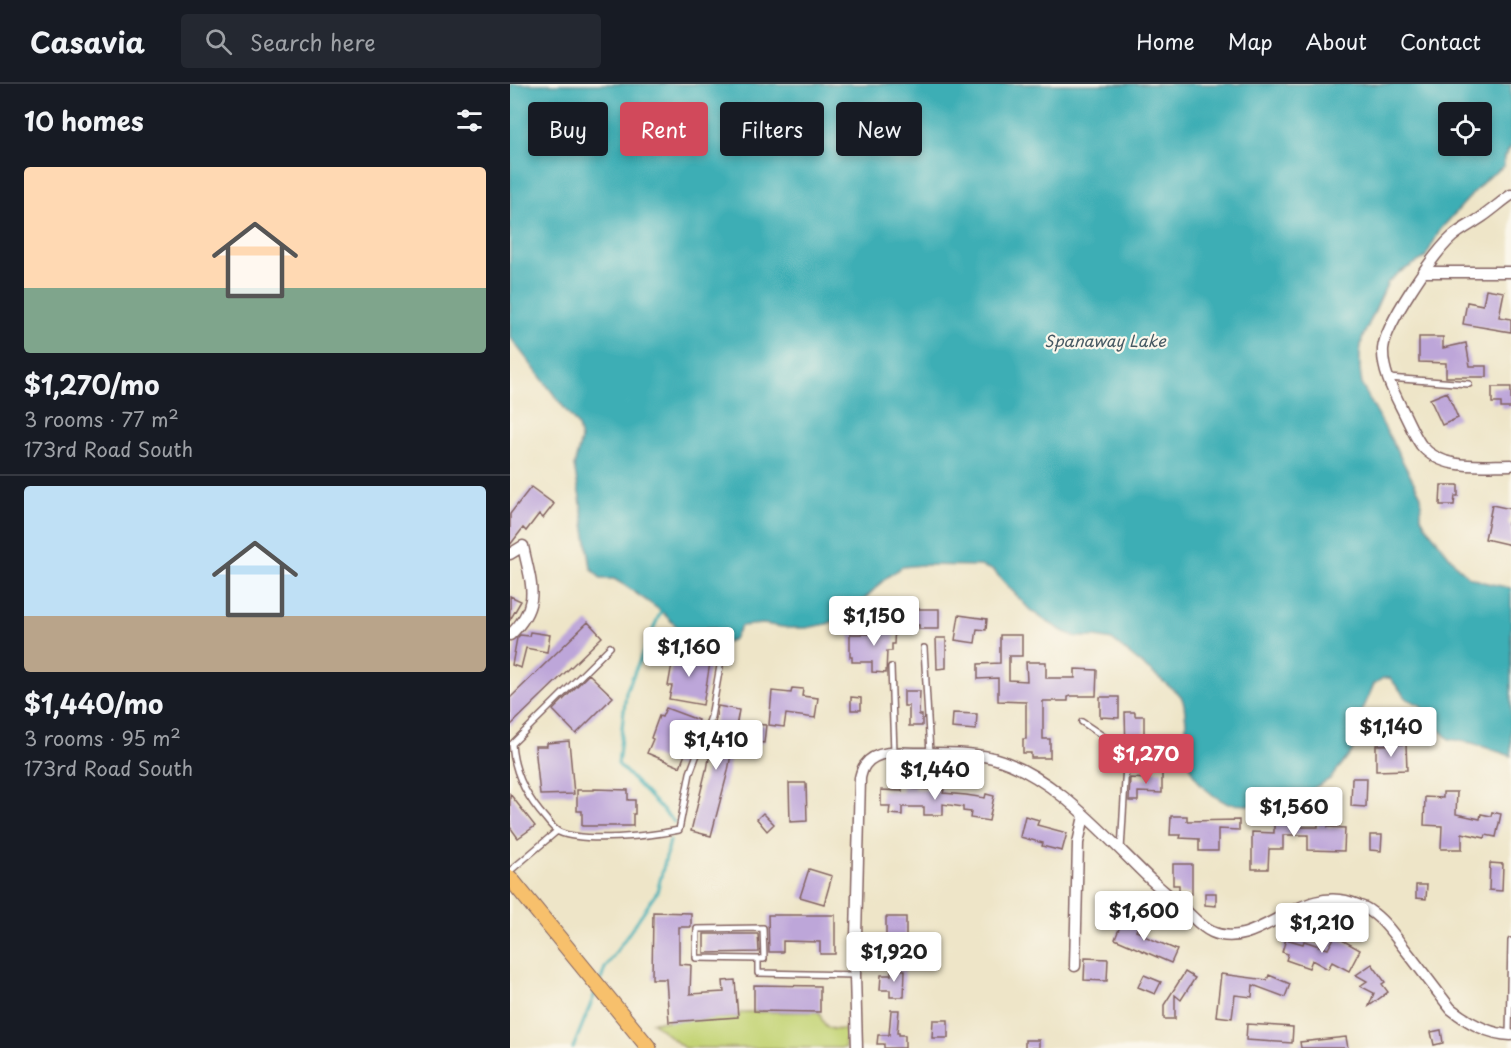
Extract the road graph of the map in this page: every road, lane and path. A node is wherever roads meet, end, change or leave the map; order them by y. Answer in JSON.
{"nodes":[{"id":1,"x":1511,"y":195,"type":"edge"},
{"id":2,"x":1425,"y":272,"type":"junction"},
{"id":3,"x":1511,"y":272,"type":"edge"},
{"id":4,"x":1388,"y":378,"type":"junction"},
{"id":5,"x":1469,"y":384,"type":"dead end"},
{"id":6,"x":1511,"y":465,"type":"edge"},
{"id":7,"x":510,"y":554,"type":"edge"},
{"id":8,"x":510,"y":634,"type":"edge"},
{"id":9,"x":610,"y":647,"type":"dead end"},
{"id":10,"x":924,"y":648,"type":"dead end"},
{"id":11,"x":720,"y":666,"type":"dead end"},
{"id":12,"x":891,"y":667,"type":"dead end"},
{"id":13,"x":1082,"y":722,"type":"dead end"},
{"id":14,"x":894,"y":752,"type":"junction"},
{"id":15,"x":930,"y":753,"type":"junction"},
{"id":16,"x":1084,"y":816,"type":"junction"},
{"id":17,"x":557,"y":831,"type":"junction"},
{"id":18,"x":1121,"y":851,"type":"junction"},
{"id":19,"x":510,"y":871,"type":"edge"},
{"id":20,"x":510,"y":878,"type":"edge"},
{"id":21,"x":1511,"y":941,"type":"edge"},
{"id":22,"x":758,"y":959,"type":"junction"},
{"id":23,"x":1075,"y":966,"type":"dead end"},
{"id":24,"x":855,"y":975,"type":"junction"},
{"id":25,"x":1510,"y":1035,"type":"edge"},
{"id":26,"x":649,"y":1048,"type":"edge"},
{"id":27,"x":857,"y":1048,"type":"edge"}],
"edges":[{"from":1,"to":2,"type":"street"},
{"from":2,"to":3,"type":"street"},
{"from":2,"to":4,"type":"street"},
{"from":4,"to":5,"type":"lane"},
{"from":4,"to":6,"type":"street"},
{"from":7,"to":8,"type":"street"},
{"from":9,"to":17,"type":"lane"},
{"from":10,"to":15,"type":"lane"},
{"from":11,"to":17,"type":"lane"},
{"from":12,"to":14,"type":"lane"},
{"from":13,"to":18,"type":"lane"},
{"from":14,"to":15,"type":"street"},
{"from":14,"to":24,"type":"street"},
{"from":15,"to":16,"type":"street"},
{"from":16,"to":18,"type":"street"},
{"from":16,"to":23,"type":"street"},
{"from":17,"to":19,"type":"lane"},
{"from":18,"to":25,"type":"street"},
{"from":20,"to":26,"type":"main road"},
{"from":21,"to":25,"type":"lane"},
{"from":22,"to":22,"type":"lane"},
{"from":22,"to":24,"type":"lane"},
{"from":24,"to":27,"type":"street"}]}
